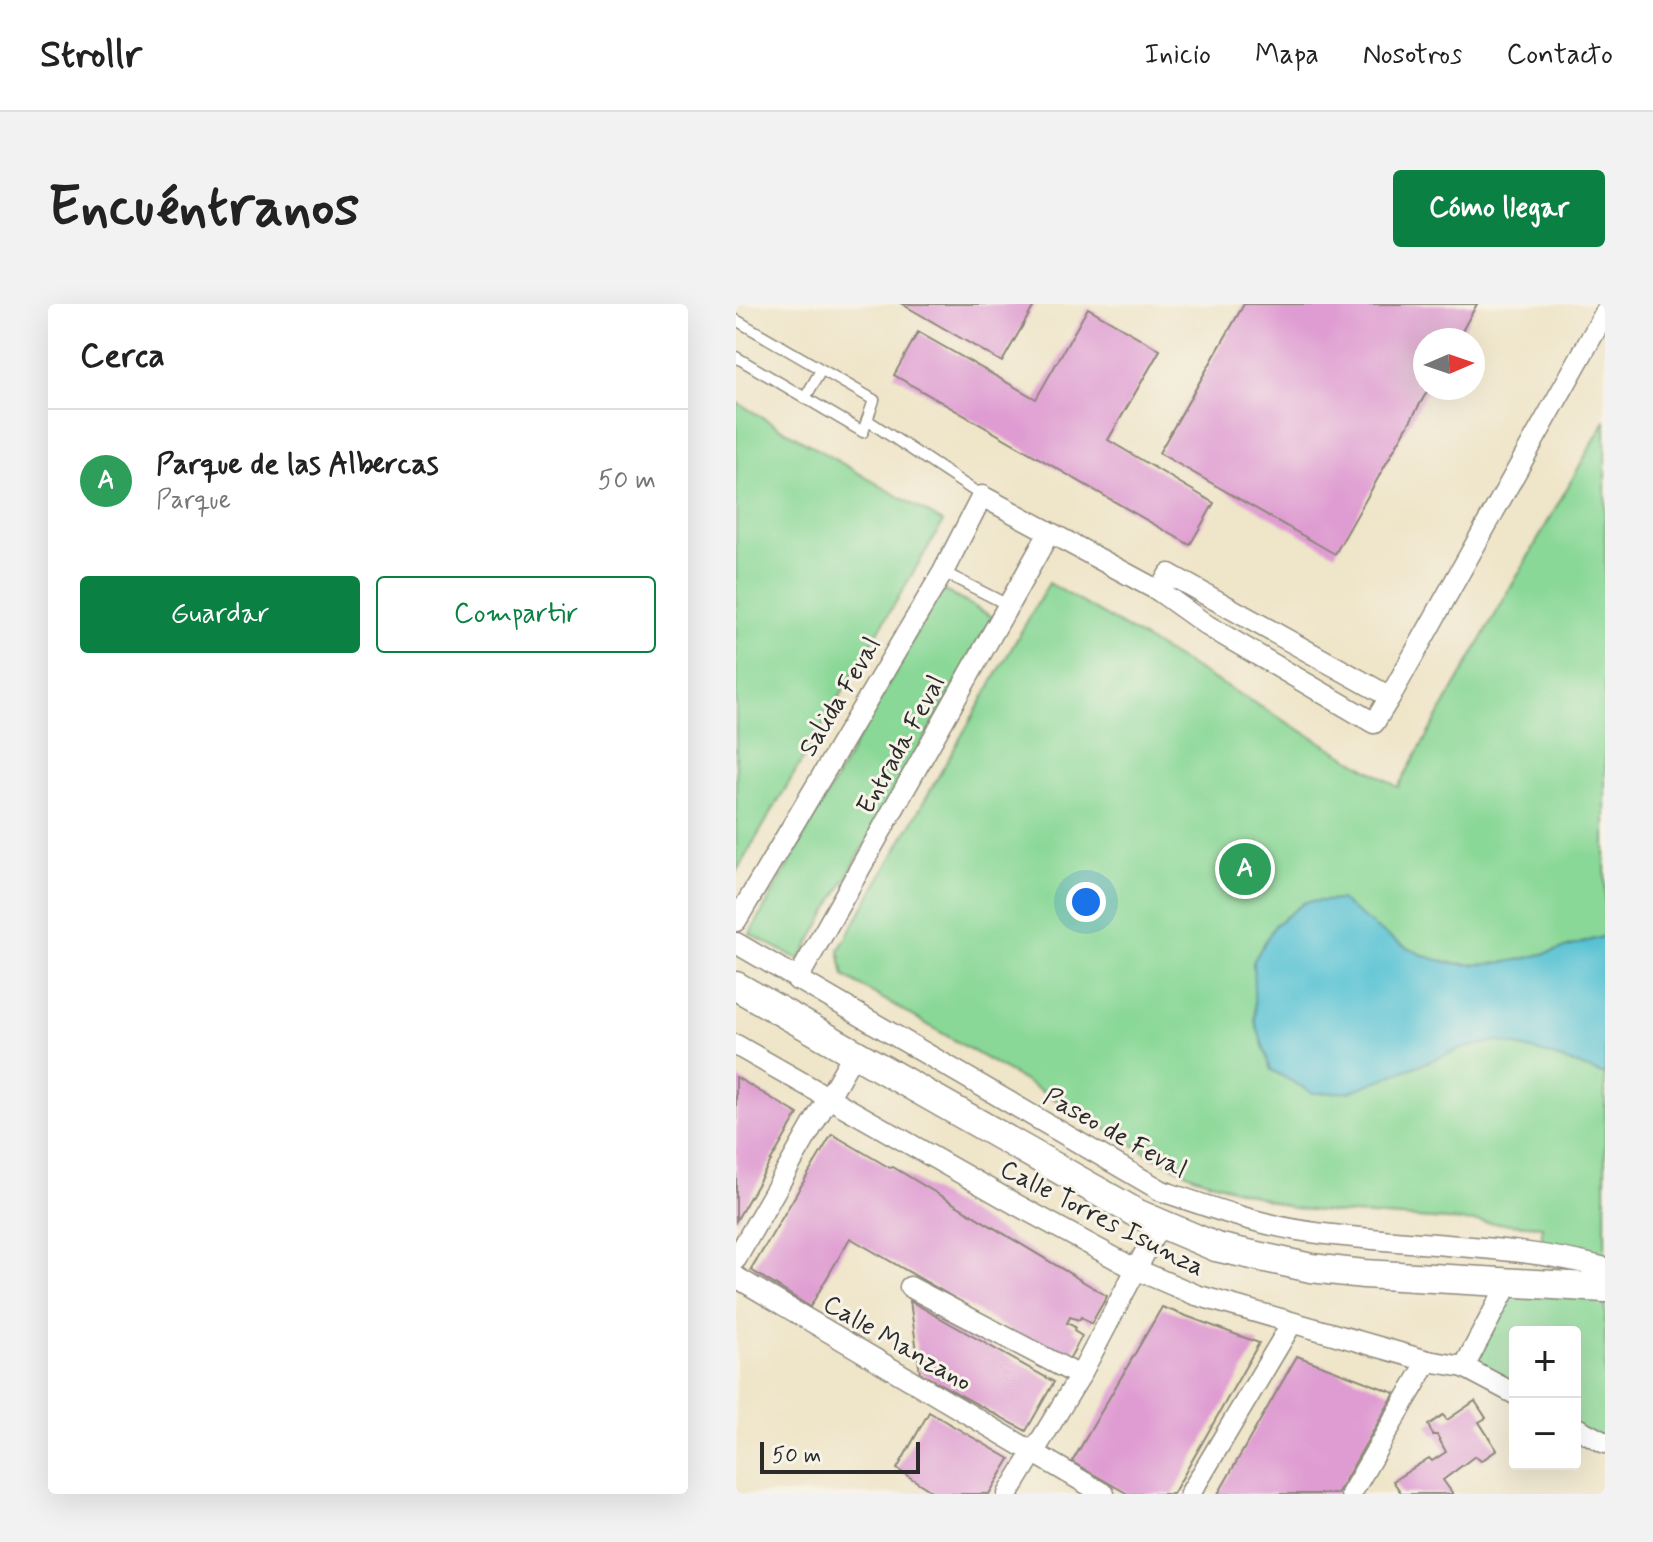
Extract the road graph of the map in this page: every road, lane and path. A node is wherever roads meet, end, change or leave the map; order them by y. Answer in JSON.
{"nodes":[{"id":1,"x":1605,"y":313,"type":"edge"},
{"id":2,"x":736,"y":320,"type":"edge"},
{"id":3,"x":736,"y":357,"type":"edge"},
{"id":4,"x":821,"y":370,"type":"junction"},
{"id":5,"x":805,"y":398,"type":"junction"},
{"id":6,"x":867,"y":420,"type":"junction"},
{"id":7,"x":982,"y":496,"type":"junction"},
{"id":8,"x":1049,"y":533,"type":"junction"},
{"id":9,"x":943,"y":572,"type":"junction"},
{"id":10,"x":1159,"y":591,"type":"junction"},
{"id":11,"x":1221,"y":603,"type":"junction"},
{"id":12,"x":1008,"y":605,"type":"junction"},
{"id":13,"x":1208,"y":626,"type":"junction"},
{"id":14,"x":1390,"y":697,"type":"junction"},
{"id":15,"x":736,"y":921,"type":"edge"},
{"id":16,"x":736,"y":943,"type":"edge"},
{"id":17,"x":797,"y":980,"type":"junction"},
{"id":18,"x":736,"y":986,"type":"edge"},
{"id":19,"x":736,"y":1045,"type":"edge"},
{"id":20,"x":854,"y":1053,"type":"junction"},
{"id":21,"x":828,"y":1097,"type":"junction"},
{"id":22,"x":1160,"y":1224,"type":"junction"},
{"id":23,"x":736,"y":1259,"type":"edge"},
{"id":24,"x":1605,"y":1268,"type":"edge"},
{"id":25,"x":1135,"y":1269,"type":"junction"},
{"id":26,"x":736,"y":1277,"type":"edge"},
{"id":27,"x":1508,"y":1284,"type":"junction"},
{"id":28,"x":910,"y":1287,"type":"dead end"},
{"id":29,"x":1605,"y":1288,"type":"edge"},
{"id":30,"x":1292,"y":1323,"type":"junction"},
{"id":31,"x":1428,"y":1361,"type":"junction"},
{"id":32,"x":1464,"y":1367,"type":"junction"},
{"id":33,"x":1080,"y":1376,"type":"junction"},
{"id":34,"x":1509,"y":1391,"type":"edge"},
{"id":35,"x":1581,"y":1430,"type":"edge"},
{"id":36,"x":1605,"y":1443,"type":"edge"},
{"id":37,"x":1034,"y":1452,"type":"junction"},
{"id":38,"x":1008,"y":1494,"type":"edge"},
{"id":39,"x":1104,"y":1494,"type":"edge"},
{"id":40,"x":1190,"y":1494,"type":"edge"},
{"id":41,"x":1351,"y":1494,"type":"edge"}],
"edges":[{"from":1,"to":14,"type":"street"},
{"from":2,"to":4,"type":"lane"},
{"from":3,"to":5,"type":"lane"},
{"from":4,"to":5,"type":"lane"},
{"from":4,"to":6,"type":"lane"},
{"from":5,"to":6,"type":"lane"},
{"from":6,"to":7,"type":"lane"},
{"from":7,"to":8,"type":"street"},
{"from":7,"to":9,"type":"street","name":"Salida Feval"},
{"from":8,"to":10,"type":"street"},
{"from":8,"to":12,"type":"street","name":"Entrada Feval"},
{"from":9,"to":12,"type":"lane"},
{"from":9,"to":15,"type":"street","name":"Salida Feval"},
{"from":10,"to":11,"type":"street"},
{"from":10,"to":13,"type":"street"},
{"from":11,"to":13,"type":"lane"},
{"from":11,"to":14,"type":"street"},
{"from":12,"to":17,"type":"street","name":"Entrada Feval"},
{"from":13,"to":14,"type":"street"},
{"from":16,"to":17,"type":"street","name":"Paseo de Feval"},
{"from":17,"to":24,"type":"street","name":"Paseo de Feval"},
{"from":18,"to":20,"type":"main road"},
{"from":19,"to":21,"type":"street","name":"Calle Torres Isunza"},
{"from":20,"to":21,"type":"street"},
{"from":20,"to":22,"type":"main road"},
{"from":21,"to":23,"type":"street"},
{"from":21,"to":25,"type":"street","name":"Calle Torres Isunza"},
{"from":22,"to":25,"type":"street"},
{"from":22,"to":27,"type":"main road"},
{"from":25,"to":30,"type":"street","name":"Calle Torres Isunza"},
{"from":25,"to":33,"type":"street"},
{"from":26,"to":37,"type":"street","name":"Calle Manzano"},
{"from":27,"to":29,"type":"main road"},
{"from":27,"to":32,"type":"street"},
{"from":28,"to":33,"type":"street"},
{"from":30,"to":31,"type":"street","name":"Calle Torres Isunza"},
{"from":30,"to":40,"type":"street"},
{"from":31,"to":32,"type":"street","name":"Calle Torres Isunza"},
{"from":31,"to":41,"type":"street"},
{"from":32,"to":34,"type":"street","name":"Calle Torres Isunza"},
{"from":33,"to":37,"type":"street"},
{"from":35,"to":36,"type":"street"},
{"from":37,"to":38,"type":"street"},
{"from":37,"to":39,"type":"street","name":"Calle Manzano"}]}
